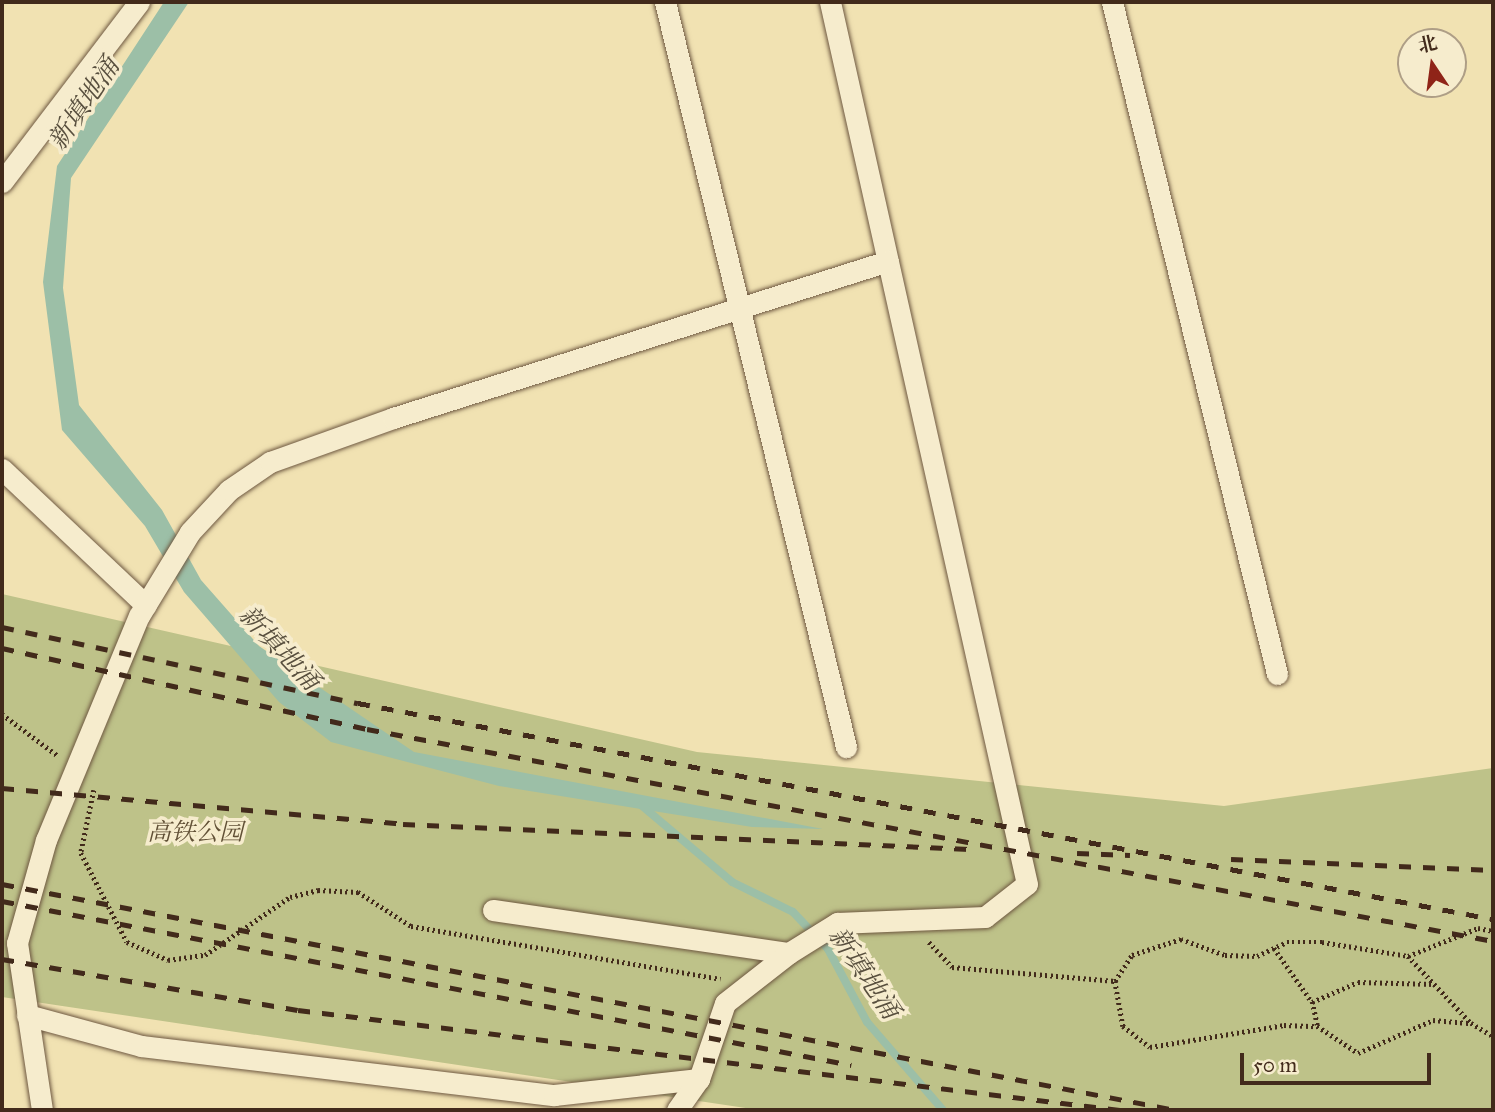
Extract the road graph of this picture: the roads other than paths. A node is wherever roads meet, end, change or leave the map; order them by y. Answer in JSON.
{"nodes":[{"id":1,"x":139,"y":2,"type":"edge"},
{"id":2,"x":665,"y":2,"type":"edge"},
{"id":3,"x":830,"y":2,"type":"edge"},
{"id":4,"x":1112,"y":2,"type":"edge"},
{"id":5,"x":2,"y":181,"type":"edge"},
{"id":6,"x":888,"y":261,"type":"junction"},
{"id":7,"x":742,"y":308,"type":"junction"},
{"id":8,"x":2,"y":469,"type":"edge"},
{"id":9,"x":146,"y":605,"type":"junction"},
{"id":10,"x":1277,"y":674,"type":"dead end"},
{"id":11,"x":846,"y":747,"type":"dead end"},
{"id":12,"x":493,"y":910,"type":"dead end"},
{"id":13,"x":796,"y":950,"type":"junction"},
{"id":14,"x":27,"y":1015,"type":"junction"},
{"id":15,"x":699,"y":1079,"type":"junction"},
{"id":16,"x":43,"y":1110,"type":"edge"},
{"id":17,"x":677,"y":1110,"type":"edge"}],
"edges":[{"from":1,"to":5,"type":"street"},
{"from":2,"to":7,"type":"street"},
{"from":3,"to":6,"type":"street"},
{"from":4,"to":10,"type":"street"},
{"from":6,"to":7,"type":"street"},
{"from":6,"to":13,"type":"street"},
{"from":7,"to":9,"type":"street"},
{"from":7,"to":11,"type":"street"},
{"from":8,"to":9,"type":"street"},
{"from":9,"to":14,"type":"street"},
{"from":12,"to":13,"type":"street"},
{"from":13,"to":15,"type":"street"},
{"from":14,"to":15,"type":"street"},
{"from":14,"to":16,"type":"street"},
{"from":15,"to":17,"type":"street"}]}
